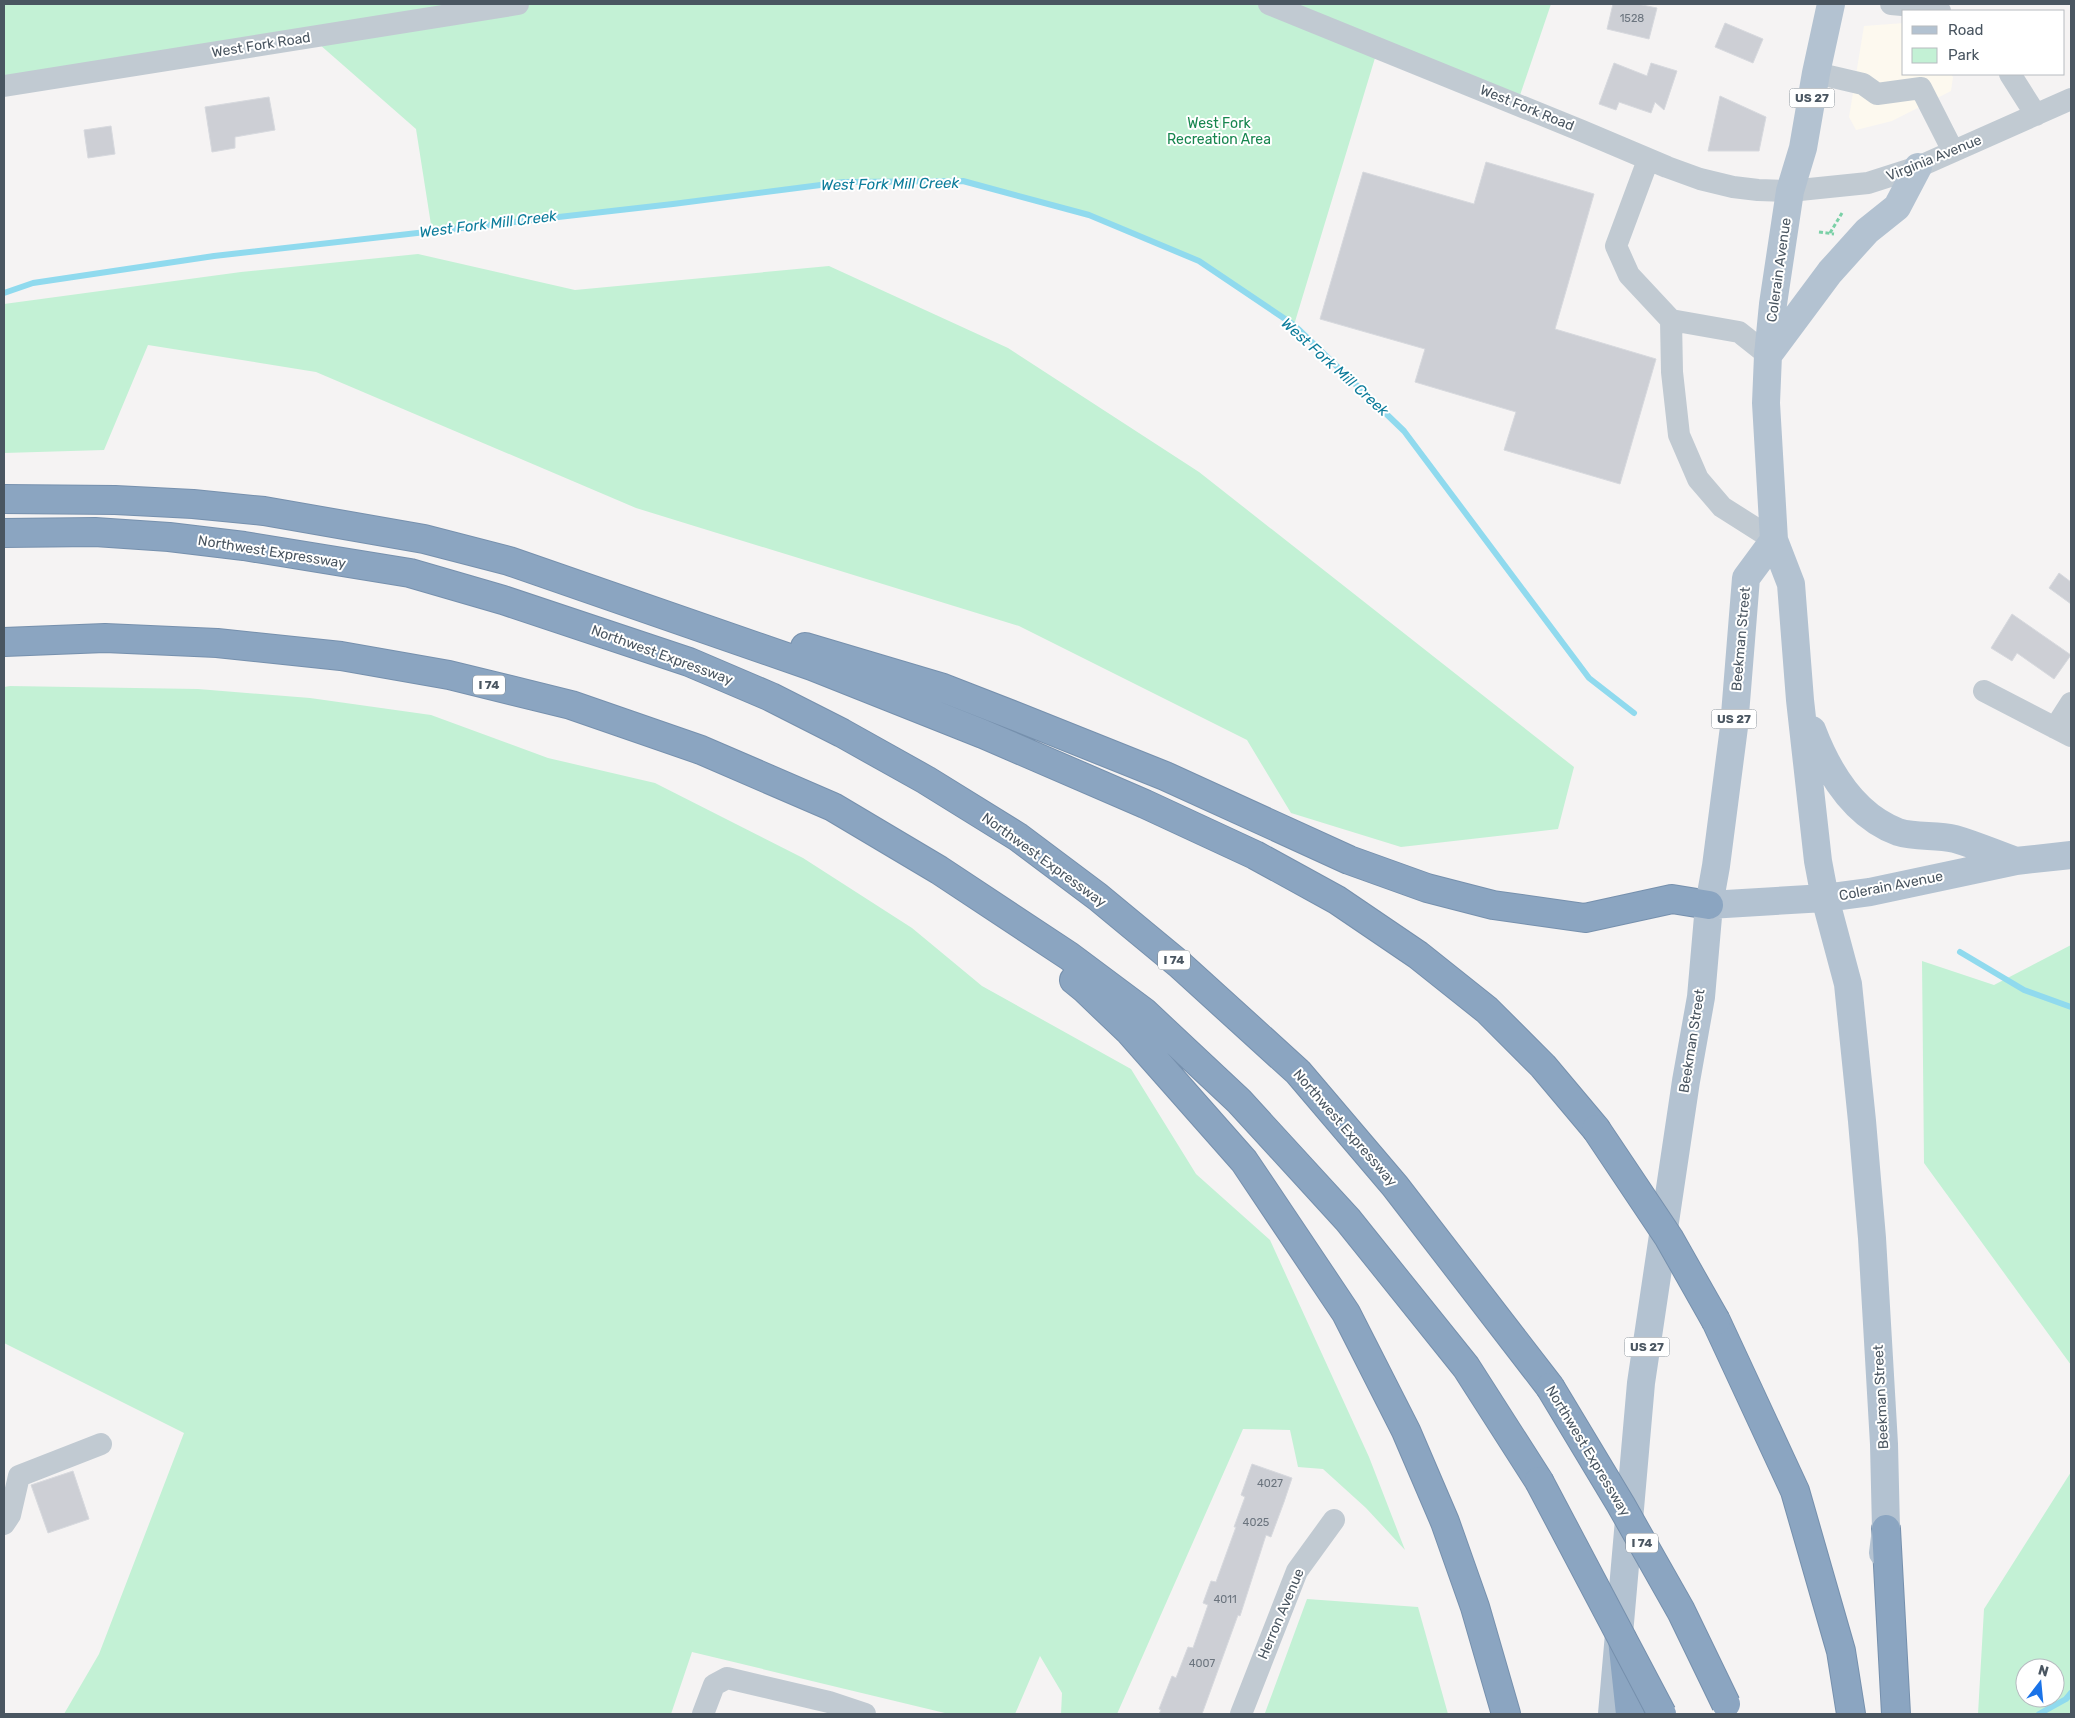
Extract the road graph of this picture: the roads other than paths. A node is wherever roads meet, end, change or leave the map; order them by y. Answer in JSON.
{"nodes":[{"id":1,"x":518,"y":4,"type":"edge"},
{"id":2,"x":1269,"y":4,"type":"edge"},
{"id":3,"x":1831,"y":4,"type":"edge"},
{"id":4,"x":1891,"y":4,"type":"edge"},
{"id":5,"x":1939,"y":10,"type":"edge"},
{"id":6,"x":1816,"y":73,"type":"junction"},
{"id":7,"x":2011,"y":75,"type":"edge"},
{"id":8,"x":4,"y":86,"type":"edge"},
{"id":9,"x":2071,"y":99,"type":"edge"},
{"id":10,"x":2036,"y":115,"type":"junction"},
{"id":11,"x":1953,"y":151,"type":"junction"},
{"id":12,"x":1648,"y":160,"type":"junction"},
{"id":13,"x":1918,"y":167,"type":"junction"},
{"id":14,"x":1790,"y":191,"type":"junction"},
{"id":15,"x":1671,"y":320,"type":"junction"},
{"id":16,"x":1768,"y":355,"type":"junction"},
{"id":17,"x":4,"y":499,"type":"edge"},
{"id":18,"x":4,"y":533,"type":"edge"},
{"id":19,"x":1774,"y":540,"type":"junction"},
{"id":20,"x":701,"y":626,"type":"junction"},
{"id":21,"x":4,"y":642,"type":"edge"},
{"id":22,"x":1984,"y":690,"type":"dead end"},
{"id":23,"x":1800,"y":700,"type":"junction"},
{"id":24,"x":2071,"y":703,"type":"edge"},
{"id":25,"x":2063,"y":732,"type":"edge"},
{"id":26,"x":2071,"y":855,"type":"edge"},
{"id":27,"x":2016,"y":861,"type":"junction"},
{"id":28,"x":939,"y":870,"type":"junction"},
{"id":29,"x":1825,"y":898,"type":"junction"},
{"id":30,"x":1709,"y":905,"type":"junction"},
{"id":31,"x":102,"y":1444,"type":"dead end"},
{"id":32,"x":10,"y":1485,"type":"edge"},
{"id":33,"x":1334,"y":1520,"type":"dead end"},
{"id":34,"x":4,"y":1524,"type":"edge"},
{"id":35,"x":1886,"y":1529,"type":"junction"},
{"id":36,"x":1619,"y":1615,"type":"junction"},
{"id":37,"x":826,"y":1708,"type":"edge"},
{"id":38,"x":1728,"y":1709,"type":"edge"},
{"id":39,"x":703,"y":1714,"type":"edge"},
{"id":40,"x":865,"y":1714,"type":"edge"},
{"id":41,"x":1241,"y":1714,"type":"edge"},
{"id":42,"x":1506,"y":1714,"type":"edge"},
{"id":43,"x":1612,"y":1714,"type":"edge"},
{"id":44,"x":1630,"y":1714,"type":"edge"},
{"id":45,"x":1662,"y":1714,"type":"edge"},
{"id":46,"x":1851,"y":1714,"type":"edge"},
{"id":47,"x":1884,"y":1714,"type":"edge"},
{"id":48,"x":1896,"y":1714,"type":"edge"}],
"edges":[{"from":1,"to":8,"type":"street","name":"West Fork Road"},
{"from":2,"to":12,"type":"street","name":"West Fork Road"},
{"from":3,"to":6,"type":"main road","name":"Colerain Avenue","number":"US 27"},
{"from":4,"to":5,"type":"street"},
{"from":6,"to":11,"type":"street"},
{"from":6,"to":14,"type":"main road","name":"Colerain Avenue","number":"US 27"},
{"from":7,"to":10,"type":"street"},
{"from":9,"to":10,"type":"street","name":"Virginia Avenue"},
{"from":10,"to":11,"type":"street","name":"Virginia Avenue"},
{"from":11,"to":13,"type":"street","name":"Virginia Avenue"},
{"from":12,"to":14,"type":"street","name":"West Fork Road"},
{"from":12,"to":15,"type":"street"},
{"from":13,"to":14,"type":"street","name":"Virginia Avenue"},
{"from":13,"to":16,"type":"main road"},
{"from":14,"to":16,"type":"main road","name":"Colerain Avenue","number":"US 27"},
{"from":15,"to":16,"type":"street"},
{"from":15,"to":19,"type":"street"},
{"from":16,"to":19,"type":"main road","name":"Colerain Avenue","number":"US 27"},
{"from":17,"to":20,"type":"highway"},
{"from":18,"to":38,"type":"highway","name":"Northwest Expressway","number":"I 74","bridge":true},
{"from":19,"to":23,"type":"main road","name":"Beekman Street","number":"US 27"},
{"from":19,"to":30,"type":"main road","name":"Beekman Street","number":"US 27"},
{"from":20,"to":30,"type":"highway"},
{"from":20,"to":46,"type":"highway","bridge":true},
{"from":21,"to":28,"type":"highway","number":"I 74"},
{"from":22,"to":25,"type":"street"},
{"from":23,"to":27,"type":"main road"},
{"from":23,"to":29,"type":"main road","name":"Beekman Street","number":"US 27"},
{"from":24,"to":25,"type":"street"},
{"from":26,"to":27,"type":"main road","name":"Colerain Avenue"},
{"from":27,"to":29,"type":"main road","name":"Colerain Avenue"},
{"from":28,"to":42,"type":"highway"},
{"from":28,"to":45,"type":"highway","number":"I 74","bridge":true},
{"from":29,"to":30,"type":"main road","name":"Colerain Avenue"},
{"from":29,"to":35,"type":"main road","name":"Beekman Street","number":"US 27"},
{"from":30,"to":36,"type":"main road","name":"Beekman Street","number":"US 27"},
{"from":31,"to":32,"type":"street"},
{"from":32,"to":34,"type":"street"},
{"from":33,"to":41,"type":"street","name":"Herron Avenue"},
{"from":35,"to":47,"type":"main road","name":"Beekman Street"},
{"from":35,"to":48,"type":"highway","number":"US 27"},
{"from":36,"to":43,"type":"main road","name":"Beekman Street"},
{"from":36,"to":44,"type":"highway","number":"US 27"},
{"from":37,"to":39,"type":"street"},
{"from":37,"to":40,"type":"street"}]}
